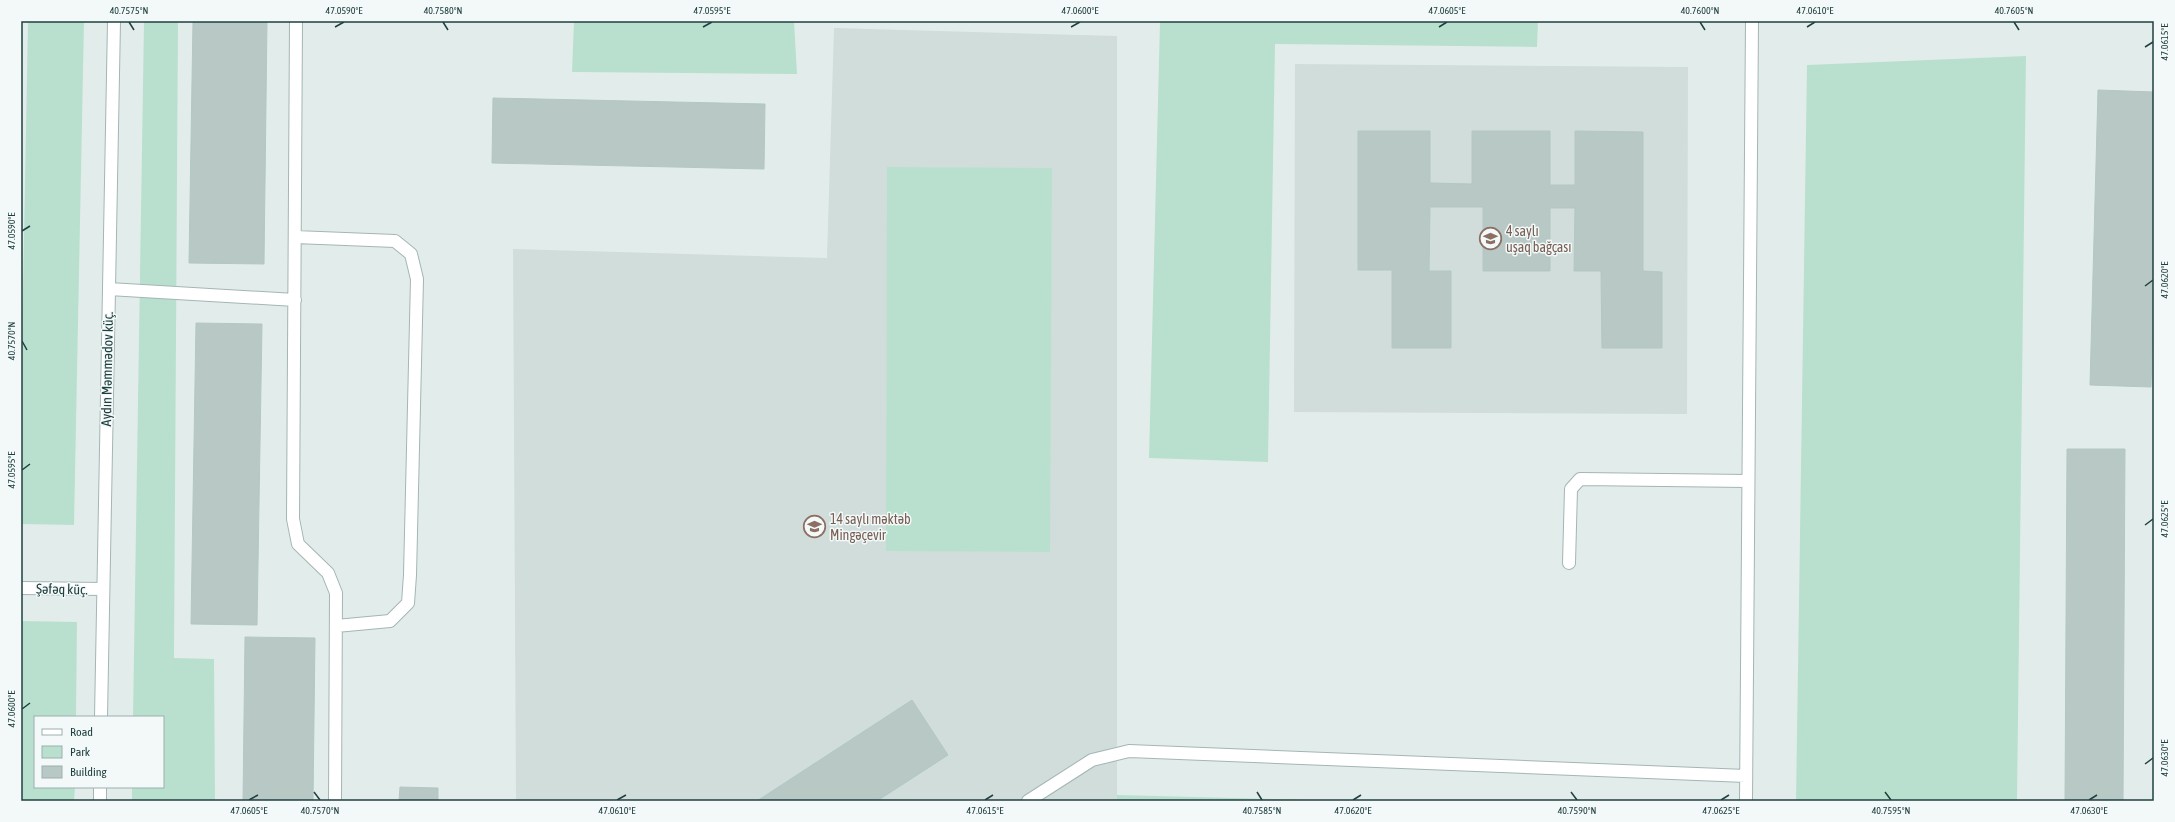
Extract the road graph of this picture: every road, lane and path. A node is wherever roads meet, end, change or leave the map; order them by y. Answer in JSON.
{"nodes":[{"id":1,"x":114,"y":21,"type":"edge"},
{"id":2,"x":296,"y":21,"type":"edge"},
{"id":3,"x":1752,"y":21,"type":"edge"},
{"id":4,"x":294,"y":236,"type":"junction"},
{"id":5,"x":109,"y":289,"type":"junction"},
{"id":6,"x":295,"y":300,"type":"junction"},
{"id":7,"x":1748,"y":481,"type":"junction"},
{"id":8,"x":1569,"y":563,"type":"dead end"},
{"id":9,"x":21,"y":588,"type":"edge"},
{"id":10,"x":103,"y":590,"type":"junction"},
{"id":11,"x":336,"y":626,"type":"junction"},
{"id":12,"x":101,"y":716,"type":"edge"},
{"id":13,"x":1746,"y":776,"type":"junction"},
{"id":14,"x":100,"y":788,"type":"edge"},
{"id":15,"x":100,"y":801,"type":"edge"},
{"id":16,"x":334,"y":801,"type":"edge"},
{"id":17,"x":1028,"y":801,"type":"edge"},
{"id":18,"x":1746,"y":801,"type":"edge"}],
"edges":[{"from":1,"to":5,"type":"street","name":"Aydın Məmmədov küç."},
{"from":2,"to":4,"type":"street"},
{"from":3,"to":7,"type":"street"},
{"from":4,"to":6,"type":"street"},
{"from":4,"to":11,"type":"street"},
{"from":5,"to":6,"type":"street"},
{"from":5,"to":10,"type":"street","name":"Aydın Məmmədov küç."},
{"from":6,"to":11,"type":"street"},
{"from":7,"to":8,"type":"street"},
{"from":7,"to":13,"type":"street"},
{"from":9,"to":10,"type":"street","name":"Şəfəq küç."},
{"from":10,"to":12,"type":"street","name":"Aydın Məmmədov küç."},
{"from":11,"to":16,"type":"street"},
{"from":13,"to":17,"type":"street"},
{"from":13,"to":18,"type":"street"},
{"from":14,"to":15,"type":"street"}]}
